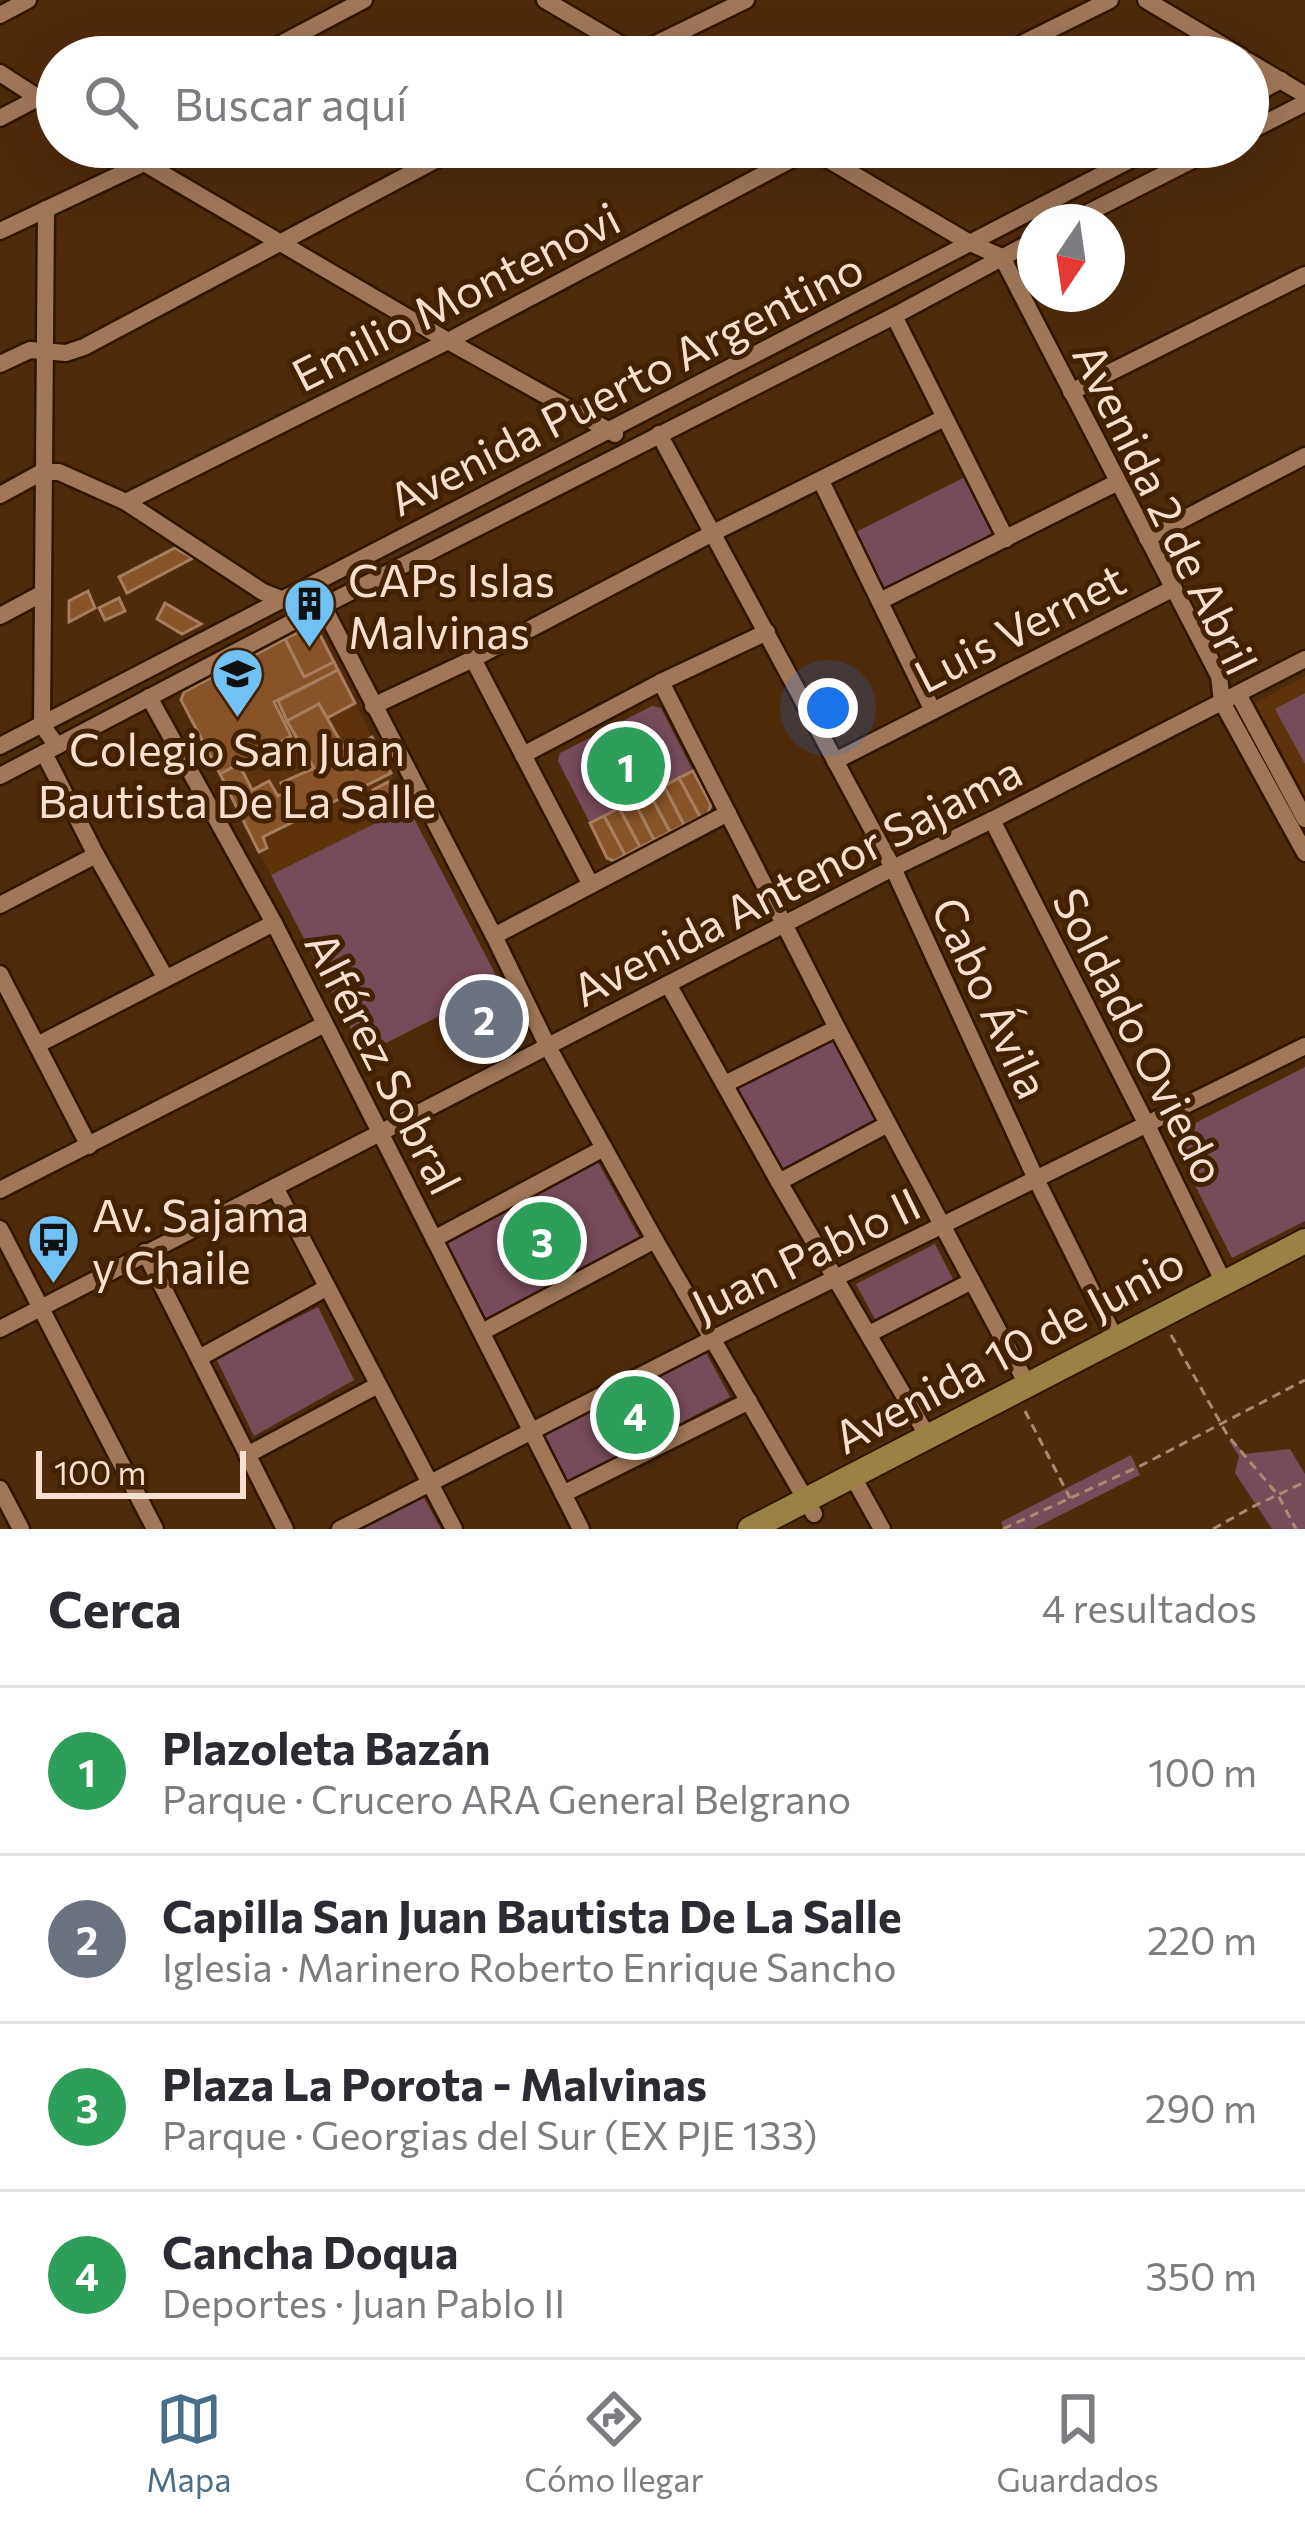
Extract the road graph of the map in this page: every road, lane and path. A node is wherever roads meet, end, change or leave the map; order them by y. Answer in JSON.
{"nodes":[{"id":1,"x":28,"y":0,"type":"edge"},
{"id":2,"x":364,"y":0,"type":"edge"},
{"id":3,"x":545,"y":0,"type":"edge"},
{"id":4,"x":746,"y":0,"type":"edge"},
{"id":5,"x":1110,"y":0,"type":"edge"},
{"id":6,"x":1146,"y":0,"type":"edge"},
{"id":7,"x":0,"y":14,"type":"edge"},
{"id":8,"x":296,"y":36,"type":"edge"},
{"id":9,"x":604,"y":36,"type":"edge"},
{"id":10,"x":675,"y":36,"type":"edge"},
{"id":11,"x":1037,"y":36,"type":"edge"},
{"id":12,"x":1206,"y":36,"type":"edge"},
{"id":13,"x":1269,"y":73,"type":"edge"},
{"id":14,"x":0,"y":74,"type":"edge"},
{"id":15,"x":1281,"y":80,"type":"junction"},
{"id":16,"x":1269,"y":87,"type":"edge"},
{"id":17,"x":36,"y":97,"type":"edge"},
{"id":18,"x":36,"y":99,"type":"edge"},
{"id":19,"x":1305,"y":99,"type":"edge"},
{"id":20,"x":0,"y":118,"type":"edge"},
{"id":21,"x":1269,"y":120,"type":"edge"},
{"id":22,"x":133,"y":168,"type":"edge"},
{"id":23,"x":153,"y":168,"type":"edge"},
{"id":24,"x":420,"y":168,"type":"edge"},
{"id":25,"x":773,"y":168,"type":"edge"},
{"id":26,"x":845,"y":168,"type":"edge"},
{"id":27,"x":1115,"y":168,"type":"edge"},
{"id":28,"x":1177,"y":168,"type":"edge"},
{"id":29,"x":1106,"y":204,"type":"edge"},
{"id":30,"x":46,"y":209,"type":"junction"},
{"id":31,"x":0,"y":232,"type":"edge"},
{"id":32,"x":280,"y":242,"type":"junction"},
{"id":33,"x":972,"y":243,"type":"junction"},
{"id":34,"x":1017,"y":249,"type":"edge"},
{"id":35,"x":1002,"y":257,"type":"junction"},
{"id":36,"x":1305,"y":275,"type":"edge"},
{"id":37,"x":894,"y":316,"type":"junction"},
{"id":38,"x":448,"y":341,"type":"junction"},
{"id":39,"x":44,"y":352,"type":"junction"},
{"id":40,"x":0,"y":364,"type":"edge"},
{"id":41,"x":1071,"y":392,"type":"junction"},
{"id":42,"x":944,"y":418,"type":"junction"},
{"id":43,"x":610,"y":430,"type":"junction"},
{"id":44,"x":659,"y":434,"type":"junction"},
{"id":45,"x":632,"y":448,"type":"junction"},
{"id":46,"x":1305,"y":457,"type":"edge"},
{"id":47,"x":42,"y":472,"type":"junction"},
{"id":48,"x":821,"y":481,"type":"junction"},
{"id":49,"x":1118,"y":482,"type":"junction"},
{"id":50,"x":0,"y":495,"type":"edge"},
{"id":51,"x":126,"y":502,"type":"junction"},
{"id":52,"x":711,"y":533,"type":"junction"},
{"id":53,"x":1147,"y":538,"type":"junction"},
{"id":54,"x":1006,"y":539,"type":"junction"},
{"id":55,"x":1172,"y":589,"type":"junction"},
{"id":56,"x":43,"y":593,"type":"junction"},
{"id":57,"x":283,"y":600,"type":"junction"},
{"id":58,"x":880,"y":601,"type":"junction"},
{"id":59,"x":323,"y":606,"type":"junction"},
{"id":60,"x":0,"y":616,"type":"edge"},
{"id":61,"x":299,"y":619,"type":"junction"},
{"id":62,"x":767,"y":632,"type":"junction"},
{"id":63,"x":473,"y":659,"type":"junction"},
{"id":64,"x":1305,"y":659,"type":"edge"},
{"id":65,"x":661,"y":682,"type":"junction"},
{"id":66,"x":149,"y":697,"type":"junction"},
{"id":67,"x":1230,"y":698,"type":"junction"},
{"id":68,"x":373,"y":706,"type":"junction"},
{"id":69,"x":933,"y":711,"type":"junction"},
{"id":70,"x":42,"y":724,"type":"junction"},
{"id":71,"x":0,"y":746,"type":"edge"},
{"id":72,"x":51,"y":750,"type":"junction"},
{"id":73,"x":524,"y":755,"type":"junction"},
{"id":74,"x":835,"y":761,"type":"junction"},
{"id":75,"x":0,"y":776,"type":"edge"},
{"id":76,"x":728,"y":813,"type":"junction"},
{"id":77,"x":1305,"y":819,"type":"edge"},
{"id":78,"x":992,"y":820,"type":"junction"},
{"id":79,"x":1305,"y":853,"type":"edge"},
{"id":80,"x":96,"y":855,"type":"junction"},
{"id":81,"x":892,"y":868,"type":"junction"},
{"id":82,"x":591,"y":885,"type":"junction"},
{"id":83,"x":0,"y":905,"type":"edge"},
{"id":84,"x":274,"y":923,"type":"junction"},
{"id":85,"x":784,"y":924,"type":"junction"},
{"id":86,"x":494,"y":936,"type":"junction"},
{"id":87,"x":0,"y":974,"type":"edge"},
{"id":88,"x":165,"y":977,"type":"junction"},
{"id":89,"x":668,"y":984,"type":"junction"},
{"id":90,"x":325,"y":1024,"type":"junction"},
{"id":91,"x":837,"y":1028,"type":"junction"},
{"id":92,"x":37,"y":1045,"type":"junction"},
{"id":93,"x":1305,"y":1046,"type":"edge"},
{"id":94,"x":548,"y":1047,"type":"junction"},
{"id":95,"x":724,"y":1084,"type":"junction"},
{"id":96,"x":888,"y":1124,"type":"junction"},
{"id":97,"x":1147,"y":1125,"type":"junction"},
{"id":98,"x":380,"y":1132,"type":"junction"},
{"id":99,"x":89,"y":1146,"type":"junction"},
{"id":100,"x":604,"y":1148,"type":"junction"},
{"id":101,"x":1036,"y":1179,"type":"junction"},
{"id":102,"x":779,"y":1182,"type":"junction"},
{"id":103,"x":275,"y":1187,"type":"junction"},
{"id":104,"x":0,"y":1190,"type":"edge"},
{"id":105,"x":943,"y":1226,"type":"junction"},
{"id":106,"x":0,"y":1229,"type":"edge"},
{"id":107,"x":434,"y":1239,"type":"junction"},
{"id":108,"x":655,"y":1240,"type":"junction"},
{"id":109,"x":1305,"y":1241,"type":"edge"},
{"id":110,"x":146,"y":1252,"type":"junction"},
{"id":111,"x":1305,"y":1259,"type":"edge"},
{"id":112,"x":837,"y":1277,"type":"junction"},
{"id":113,"x":972,"y":1281,"type":"junction"},
{"id":114,"x":1224,"y":1283,"type":"junction"},
{"id":115,"x":326,"y":1288,"type":"junction"},
{"id":116,"x":40,"y":1309,"type":"junction"},
{"id":117,"x":0,"y":1329,"type":"edge"},
{"id":118,"x":1168,"y":1329,"type":"junction"},
{"id":119,"x":482,"y":1331,"type":"junction"},
{"id":120,"x":869,"y":1334,"type":"junction"},
{"id":121,"x":714,"y":1338,"type":"junction"},
{"id":122,"x":1116,"y":1340,"type":"junction"},
{"id":123,"x":199,"y":1358,"type":"junction"},
{"id":124,"x":1305,"y":1380,"type":"edge"},
{"id":125,"x":378,"y":1385,"type":"junction"},
{"id":126,"x":1024,"y":1394,"type":"junction"},
{"id":127,"x":749,"y":1401,"type":"junction"},
{"id":128,"x":1221,"y":1424,"type":"junction"},
{"id":129,"x":532,"y":1431,"type":"junction"},
{"id":130,"x":927,"y":1435,"type":"junction"},
{"id":131,"x":247,"y":1455,"type":"junction"},
{"id":132,"x":428,"y":1482,"type":"junction"},
{"id":133,"x":1305,"y":1482,"type":"edge"},
{"id":134,"x":857,"y":1484,"type":"junction"},
{"id":135,"x":0,"y":1489,"type":"edge"},
{"id":136,"x":563,"y":1494,"type":"junction"},
{"id":137,"x":1278,"y":1495,"type":"junction"},
{"id":138,"x":1070,"y":1498,"type":"junction"},
{"id":139,"x":810,"y":1507,"type":"junction"},
{"id":140,"x":12,"y":1523,"type":"edge"},
{"id":141,"x":1006,"y":1528,"type":"edge"},
{"id":142,"x":155,"y":1529,"type":"edge"},
{"id":143,"x":285,"y":1529,"type":"edge"},
{"id":144,"x":340,"y":1529,"type":"edge"},
{"id":145,"x":454,"y":1529,"type":"edge"},
{"id":146,"x":580,"y":1529,"type":"edge"},
{"id":147,"x":750,"y":1529,"type":"edge"},
{"id":148,"x":785,"y":1529,"type":"edge"},
{"id":149,"x":882,"y":1529,"type":"edge"},
{"id":150,"x":1213,"y":1529,"type":"edge"},
{"id":151,"x":1296,"y":1529,"type":"edge"}],
"edges":[{"from":1,"to":7,"type":"street"},
{"from":2,"to":8,"type":"street"},
{"from":3,"to":9,"type":"street"},
{"from":4,"to":10,"type":"street"},
{"from":5,"to":11,"type":"street"},
{"from":6,"to":12,"type":"street"},
{"from":13,"to":15,"type":"street"},
{"from":14,"to":17,"type":"street"},
{"from":15,"to":16,"type":"street"},
{"from":15,"to":19,"type":"street"},
{"from":18,"to":20,"type":"street"},
{"from":19,"to":21,"type":"street"},
{"from":22,"to":30,"type":"street"},
{"from":23,"to":32,"type":"street"},
{"from":24,"to":32,"type":"street"},
{"from":25,"to":38,"type":"street","name":"Emilio Montenovi"},
{"from":26,"to":33,"type":"street"},
{"from":27,"to":33,"type":"street","name":"Avenida Puerto Argentino"},
{"from":28,"to":29,"type":"street"},
{"from":30,"to":31,"type":"street"},
{"from":30,"to":39,"type":"street"},
{"from":32,"to":38,"type":"street"},
{"from":32,"to":39,"type":"street"},
{"from":33,"to":35,"type":"street"},
{"from":33,"to":43,"type":"street","name":"Avenida Puerto Argentino"},
{"from":34,"to":35,"type":"street","name":"Avenida Puerto Argentino"},
{"from":35,"to":37,"type":"street","name":"Avenida Puerto Argentino"},
{"from":35,"to":41,"type":"street","name":"Avenida 2 de Abril"},
{"from":36,"to":41,"type":"street"},
{"from":37,"to":42,"type":"street"},
{"from":37,"to":44,"type":"street","name":"Avenida Puerto Argentino"},
{"from":38,"to":43,"type":"street"},
{"from":38,"to":51,"type":"street","name":"Emilio Montenovi"},
{"from":39,"to":40,"type":"street"},
{"from":39,"to":47,"type":"street"},
{"from":41,"to":49,"type":"street","name":"Avenida 2 de Abril"},
{"from":42,"to":48,"type":"street"},
{"from":42,"to":54,"type":"street"},
{"from":43,"to":45,"type":"street"},
{"from":43,"to":57,"type":"street","name":"Avenida Puerto Argentino"},
{"from":44,"to":45,"type":"street","name":"Avenida Puerto Argentino"},
{"from":44,"to":52,"type":"street","name":"Cabo Ávila"},
{"from":45,"to":59,"type":"street","name":"Avenida Puerto Argentino"},
{"from":46,"to":53,"type":"street"},
{"from":47,"to":50,"type":"street"},
{"from":47,"to":51,"type":"street"},
{"from":47,"to":56,"type":"street"},
{"from":48,"to":52,"type":"street"},
{"from":48,"to":58,"type":"street"},
{"from":49,"to":53,"type":"street","name":"Avenida 2 de Abril"},
{"from":49,"to":54,"type":"street"},
{"from":51,"to":57,"type":"street"},
{"from":52,"to":62,"type":"street","name":"Cabo Ávila"},
{"from":52,"to":63,"type":"street"},
{"from":53,"to":55,"type":"street","name":"Avenida 2 de Abril"},
{"from":54,"to":58,"type":"street"},
{"from":55,"to":67,"type":"street","name":"Avenida 2 de Abril"},
{"from":55,"to":69,"type":"street","name":"Luis Vernet"},
{"from":56,"to":60,"type":"street"},
{"from":56,"to":70,"type":"street"},
{"from":57,"to":61,"type":"street"},
{"from":57,"to":70,"type":"street","name":"Avenida Puerto Argentino"},
{"from":58,"to":69,"type":"street"},
{"from":59,"to":61,"type":"street","name":"Avenida Puerto Argentino"},
{"from":59,"to":68,"type":"street"},
{"from":61,"to":66,"type":"street","name":"Avenida Puerto Argentino"},
{"from":62,"to":65,"type":"street"},
{"from":62,"to":74,"type":"street","name":"Cabo Ávila"},
{"from":63,"to":68,"type":"street"},
{"from":63,"to":73,"type":"street"},
{"from":64,"to":67,"type":"street","name":"Avenida Antenor Sajama"},
{"from":65,"to":73,"type":"street"},
{"from":65,"to":76,"type":"street"},
{"from":66,"to":72,"type":"street","name":"Avenida Puerto Argentino"},
{"from":66,"to":84,"type":"street","name":"Alférez Sobral"},
{"from":67,"to":77,"type":"street","name":"Avenida 2 de Abril"},
{"from":67,"to":78,"type":"street","name":"Avenida Antenor Sajama"},
{"from":67,"to":79,"type":"street","name":"Avenida 2 de Abril"},
{"from":68,"to":86,"type":"street"},
{"from":69,"to":74,"type":"street","name":"Luis Vernet"},
{"from":70,"to":71,"type":"street","name":"Avenida Puerto Argentino"},
{"from":70,"to":72,"type":"street"},
{"from":72,"to":75,"type":"street","name":"Avenida Puerto Argentino"},
{"from":72,"to":80,"type":"street"},
{"from":73,"to":82,"type":"street"},
{"from":74,"to":81,"type":"street","name":"Cabo Ávila"},
{"from":76,"to":82,"type":"street"},
{"from":76,"to":85,"type":"street"},
{"from":78,"to":81,"type":"street","name":"Avenida Antenor Sajama"},
{"from":78,"to":97,"type":"street","name":"Soldado Oviedo"},
{"from":80,"to":83,"type":"street"},
{"from":80,"to":88,"type":"street"},
{"from":81,"to":85,"type":"street","name":"Avenida Antenor Sajama"},
{"from":81,"to":101,"type":"street","name":"Cabo Ávila"},
{"from":82,"to":86,"type":"street"},
{"from":84,"to":88,"type":"street"},
{"from":84,"to":90,"type":"street","name":"Alférez Sobral"},
{"from":85,"to":89,"type":"street","name":"Avenida Antenor Sajama"},
{"from":85,"to":91,"type":"street"},
{"from":86,"to":94,"type":"street"},
{"from":87,"to":92,"type":"street"},
{"from":88,"to":92,"type":"street"},
{"from":89,"to":94,"type":"street","name":"Avenida Antenor Sajama"},
{"from":89,"to":95,"type":"street"},
{"from":90,"to":98,"type":"street","name":"Alférez Sobral"},
{"from":90,"to":99,"type":"street"},
{"from":91,"to":95,"type":"street"},
{"from":91,"to":96,"type":"street"},
{"from":92,"to":99,"type":"street"},
{"from":93,"to":97,"type":"street","name":"Juan Pablo II"},
{"from":94,"to":98,"type":"street","name":"Avenida Antenor Sajama"},
{"from":94,"to":100,"type":"street"},
{"from":95,"to":102,"type":"street"},
{"from":96,"to":102,"type":"street"},
{"from":96,"to":105,"type":"street"},
{"from":97,"to":101,"type":"street","name":"Juan Pablo II"},
{"from":97,"to":114,"type":"street","name":"Soldado Oviedo"},
{"from":98,"to":103,"type":"street","name":"Avenida Antenor Sajama"},
{"from":98,"to":107,"type":"street","name":"Alférez Sobral"},
{"from":99,"to":104,"type":"street"},
{"from":100,"to":107,"type":"street"},
{"from":100,"to":108,"type":"street"},
{"from":101,"to":105,"type":"street","name":"Juan Pablo II"},
{"from":101,"to":122,"type":"street","name":"Cabo Ávila"},
{"from":102,"to":112,"type":"street"},
{"from":103,"to":110,"type":"street","name":"Avenida Antenor Sajama"},
{"from":103,"to":115,"type":"street"},
{"from":105,"to":112,"type":"street","name":"Juan Pablo II"},
{"from":105,"to":113,"type":"street"},
{"from":106,"to":116,"type":"street"},
{"from":107,"to":119,"type":"street","name":"Alférez Sobral"},
{"from":108,"to":119,"type":"street"},
{"from":108,"to":121,"type":"street"},
{"from":109,"to":114,"type":"street","name":"Avenida 10 de Junio"},
{"from":110,"to":116,"type":"street","name":"Avenida Antenor Sajama"},
{"from":110,"to":123,"type":"street"},
{"from":111,"to":118,"type":"street","name":"Avenida 10 de Junio"},
{"from":112,"to":120,"type":"street"},
{"from":112,"to":121,"type":"street","name":"Juan Pablo II"},
{"from":113,"to":120,"type":"street"},
{"from":113,"to":126,"type":"street"},
{"from":114,"to":122,"type":"street","name":"Avenida 10 de Junio"},
{"from":115,"to":123,"type":"street"},
{"from":115,"to":125,"type":"street"},
{"from":116,"to":117,"type":"street","name":"Avenida Antenor Sajama"},
{"from":116,"to":142,"type":"street"},
{"from":118,"to":126,"type":"street","name":"Avenida 10 de Junio"},
{"from":118,"to":128,"type":"path"},
{"from":119,"to":129,"type":"street","name":"Alférez Sobral"},
{"from":120,"to":130,"type":"street"},
{"from":121,"to":127,"type":"street"},
{"from":121,"to":129,"type":"street","name":"Juan Pablo II"},
{"from":122,"to":126,"type":"street","name":"Avenida 10 de Junio"},
{"from":123,"to":131,"type":"street"},
{"from":124,"to":128,"type":"path"},
{"from":125,"to":131,"type":"street"},
{"from":125,"to":132,"type":"street"},
{"from":126,"to":130,"type":"street","name":"Avenida 10 de Junio"},
{"from":126,"to":134,"type":"street","name":"Avenida 10 de Junio"},
{"from":126,"to":138,"type":"path"},
{"from":127,"to":136,"type":"street"},
{"from":127,"to":139,"type":"street"},
{"from":128,"to":137,"type":"path"},
{"from":128,"to":138,"type":"path"},
{"from":129,"to":132,"type":"street","name":"Juan Pablo II"},
{"from":129,"to":136,"type":"street","name":"Alférez Sobral"},
{"from":130,"to":134,"type":"street","name":"Avenida 10 de Junio"},
{"from":131,"to":143,"type":"street"},
{"from":132,"to":144,"type":"street","name":"Juan Pablo II"},
{"from":132,"to":145,"type":"street"},
{"from":133,"to":137,"type":"path"},
{"from":134,"to":139,"type":"street","name":"Avenida 10 de Junio"},
{"from":134,"to":149,"type":"street"},
{"from":135,"to":140,"type":"street"},
{"from":136,"to":146,"type":"street","name":"Alférez Sobral"},
{"from":137,"to":150,"type":"path"},
{"from":137,"to":151,"type":"path"},
{"from":138,"to":141,"type":"path"},
{"from":139,"to":147,"type":"street","name":"Avenida 10 de Junio"},
{"from":139,"to":148,"type":"street","name":"Avenida 10 de Junio"}]}
